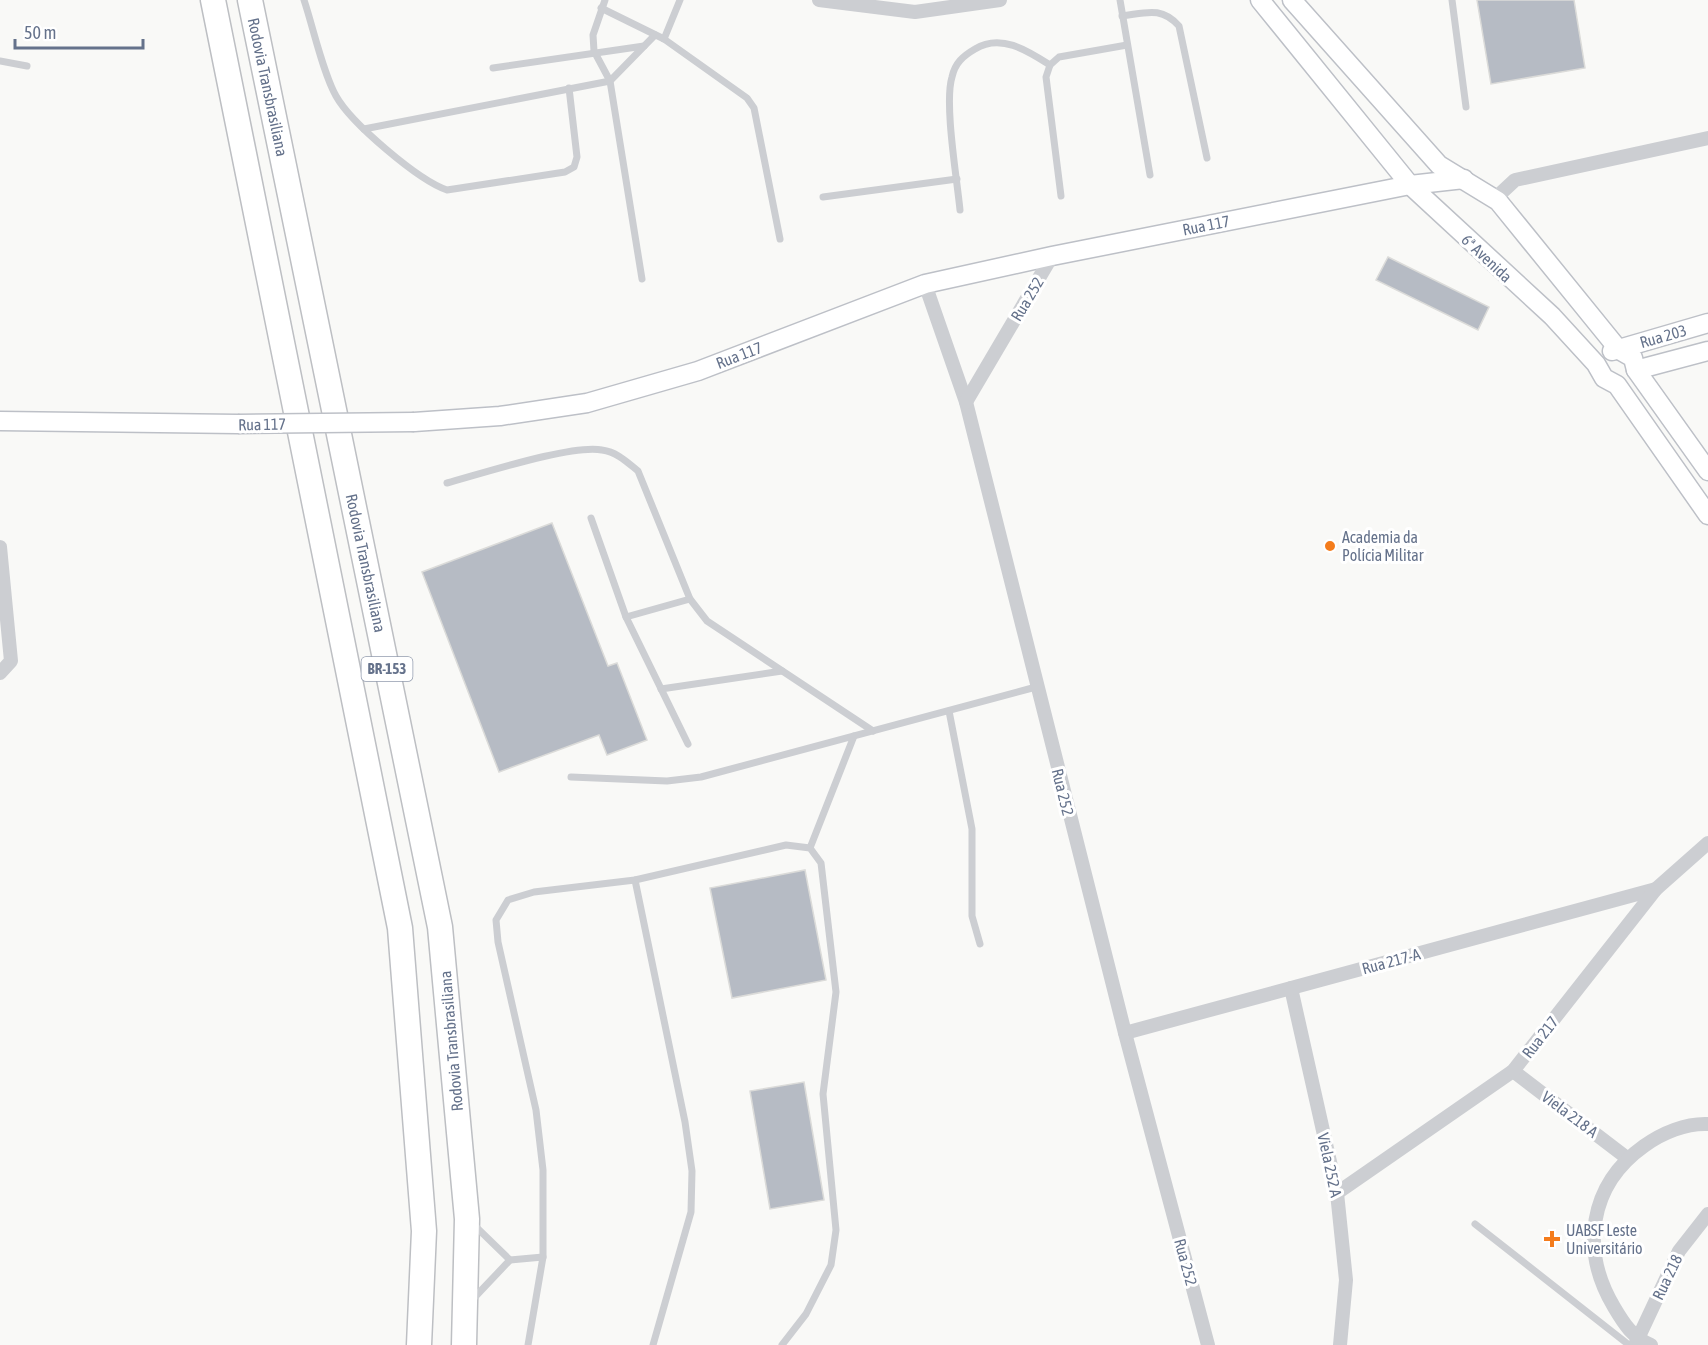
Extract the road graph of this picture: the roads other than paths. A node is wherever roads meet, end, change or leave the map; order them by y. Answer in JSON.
{"nodes":[{"id":1,"x":213,"y":0,"type":"edge"},
{"id":2,"x":250,"y":0,"type":"edge"},
{"id":3,"x":304,"y":0,"type":"edge"},
{"id":4,"x":605,"y":0,"type":"edge"},
{"id":5,"x":680,"y":0,"type":"edge"},
{"id":6,"x":819,"y":0,"type":"edge"},
{"id":7,"x":1000,"y":0,"type":"edge"},
{"id":8,"x":1120,"y":0,"type":"edge"},
{"id":9,"x":1260,"y":0,"type":"edge"},
{"id":10,"x":1292,"y":0,"type":"edge"},
{"id":11,"x":1452,"y":0,"type":"edge"},
{"id":12,"x":601,"y":8,"type":"junction"},
{"id":13,"x":1305,"y":9,"type":"edge"},
{"id":14,"x":1122,"y":16,"type":"junction"},
{"id":15,"x":655,"y":35,"type":"junction"},
{"id":16,"x":664,"y":39,"type":"junction"},
{"id":17,"x":1127,"y":45,"type":"junction"},
{"id":18,"x":644,"y":46,"type":"junction"},
{"id":19,"x":594,"y":51,"type":"junction"},
{"id":20,"x":0,"y":61,"type":"edge"},
{"id":21,"x":1050,"y":65,"type":"junction"},
{"id":22,"x":27,"y":66,"type":"dead end"},
{"id":23,"x":493,"y":68,"type":"dead end"},
{"id":24,"x":610,"y":81,"type":"junction"},
{"id":25,"x":569,"y":88,"type":"junction"},
{"id":26,"x":1466,"y":107,"type":"dead end"},
{"id":27,"x":364,"y":129,"type":"junction"},
{"id":28,"x":1708,"y":138,"type":"edge"},
{"id":29,"x":1207,"y":158,"type":"dead end"},
{"id":30,"x":1439,"y":165,"type":"junction"},
{"id":31,"x":1149,"y":175,"type":"dead end"},
{"id":32,"x":957,"y":178,"type":"junction"},
{"id":33,"x":1464,"y":179,"type":"junction"},
{"id":34,"x":1410,"y":185,"type":"junction"},
{"id":35,"x":1061,"y":196,"type":"dead end"},
{"id":36,"x":823,"y":197,"type":"dead end"},
{"id":37,"x":1498,"y":201,"type":"junction"},
{"id":38,"x":960,"y":210,"type":"dead end"},
{"id":39,"x":780,"y":238,"type":"dead end"},
{"id":40,"x":1052,"y":256,"type":"junction"},
{"id":41,"x":642,"y":279,"type":"dead end"},
{"id":42,"x":925,"y":285,"type":"junction"},
{"id":43,"x":1708,"y":323,"type":"edge"},
{"id":44,"x":1619,"y":350,"type":"junction"},
{"id":45,"x":1708,"y":351,"type":"edge"},
{"id":46,"x":1596,"y":364,"type":"junction"},
{"id":47,"x":1636,"y":370,"type":"junction"},
{"id":48,"x":1617,"y":385,"type":"junction"},
{"id":49,"x":966,"y":402,"type":"junction"},
{"id":50,"x":0,"y":421,"type":"edge"},
{"id":51,"x":1708,"y":471,"type":"edge"},
{"id":52,"x":447,"y":483,"type":"dead end"},
{"id":53,"x":1708,"y":515,"type":"edge"},
{"id":54,"x":591,"y":518,"type":"dead end"},
{"id":55,"x":0,"y":547,"type":"edge"},
{"id":56,"x":690,"y":599,"type":"junction"},
{"id":57,"x":626,"y":617,"type":"junction"},
{"id":58,"x":782,"y":671,"type":"junction"},
{"id":59,"x":0,"y":673,"type":"edge"},
{"id":60,"x":1036,"y":687,"type":"junction"},
{"id":61,"x":661,"y":689,"type":"junction"},
{"id":62,"x":949,"y":711,"type":"junction"},
{"id":63,"x":873,"y":731,"type":"junction"},
{"id":64,"x":854,"y":736,"type":"junction"},
{"id":65,"x":688,"y":744,"type":"dead end"},
{"id":66,"x":571,"y":777,"type":"dead end"},
{"id":67,"x":1708,"y":843,"type":"edge"},
{"id":68,"x":810,"y":849,"type":"junction"},
{"id":69,"x":635,"y":880,"type":"junction"},
{"id":70,"x":1656,"y":889,"type":"junction"},
{"id":71,"x":980,"y":944,"type":"dead end"},
{"id":72,"x":1291,"y":988,"type":"junction"},
{"id":73,"x":1125,"y":1033,"type":"junction"},
{"id":74,"x":1513,"y":1071,"type":"junction"},
{"id":75,"x":1708,"y":1124,"type":"edge"},
{"id":76,"x":1627,"y":1158,"type":"junction"},
{"id":77,"x":1337,"y":1193,"type":"junction"},
{"id":78,"x":1708,"y":1214,"type":"edge"},
{"id":79,"x":467,"y":1219,"type":"junction"},
{"id":80,"x":1475,"y":1224,"type":"dead end"},
{"id":81,"x":543,"y":1257,"type":"junction"},
{"id":82,"x":510,"y":1260,"type":"junction"},
{"id":83,"x":466,"y":1306,"type":"junction"},
{"id":84,"x":1633,"y":1343,"type":"edge"},
{"id":85,"x":419,"y":1345,"type":"edge"},
{"id":86,"x":464,"y":1345,"type":"edge"},
{"id":87,"x":528,"y":1345,"type":"edge"},
{"id":88,"x":653,"y":1345,"type":"edge"},
{"id":89,"x":782,"y":1345,"type":"edge"},
{"id":90,"x":1209,"y":1345,"type":"edge"},
{"id":91,"x":1340,"y":1345,"type":"edge"},
{"id":92,"x":1651,"y":1345,"type":"edge"}],
"edges":[{"from":1,"to":85,"type":"highway","number":"BR-153"},
{"from":2,"to":79,"type":"highway","name":"Rodovia Transbrasiliana","number":"BR-153"},
{"from":3,"to":27,"type":"lane"},
{"from":4,"to":12,"type":"lane"},
{"from":5,"to":16,"type":"lane"},
{"from":6,"to":7,"type":"street"},
{"from":8,"to":14,"type":"lane"},
{"from":9,"to":34,"type":"street","name":"6ª Avenida"},
{"from":10,"to":13,"type":"street"},
{"from":11,"to":26,"type":"lane"},
{"from":12,"to":15,"type":"lane"},
{"from":12,"to":19,"type":"lane"},
{"from":13,"to":30,"type":"street"},
{"from":14,"to":17,"type":"lane"},
{"from":14,"to":29,"type":"lane"},
{"from":15,"to":16,"type":"lane"},
{"from":15,"to":18,"type":"lane"},
{"from":16,"to":39,"type":"lane"},
{"from":17,"to":21,"type":"lane"},
{"from":17,"to":31,"type":"lane"},
{"from":18,"to":19,"type":"lane"},
{"from":18,"to":24,"type":"lane"},
{"from":19,"to":23,"type":"lane"},
{"from":19,"to":24,"type":"lane"},
{"from":20,"to":22,"type":"lane"},
{"from":21,"to":32,"type":"lane"},
{"from":21,"to":35,"type":"lane"},
{"from":24,"to":25,"type":"lane"},
{"from":24,"to":41,"type":"lane"},
{"from":25,"to":27,"type":"lane"},
{"from":25,"to":27,"type":"lane"},
{"from":28,"to":37,"type":"street"},
{"from":30,"to":33,"type":"street"},
{"from":30,"to":34,"type":"street"},
{"from":32,"to":36,"type":"lane"},
{"from":32,"to":38,"type":"lane"},
{"from":33,"to":34,"type":"street","name":"Rua 117"},
{"from":33,"to":37,"type":"street"},
{"from":34,"to":40,"type":"street","name":"Rua 117"},
{"from":34,"to":46,"type":"street","name":"6ª Avenida"},
{"from":37,"to":44,"type":"street"},
{"from":40,"to":42,"type":"street","name":"Rua 117"},
{"from":40,"to":49,"type":"street","name":"Rua 252"},
{"from":42,"to":49,"type":"street"},
{"from":42,"to":50,"type":"street","name":"Rua 117","bridge":true},
{"from":43,"to":44,"type":"street","name":"Rua 203"},
{"from":44,"to":46,"type":"street"},
{"from":44,"to":47,"type":"street"},
{"from":45,"to":47,"type":"street","name":"Rua 203"},
{"from":46,"to":48,"type":"street","name":"6ª Avenida"},
{"from":47,"to":48,"type":"street"},
{"from":47,"to":51,"type":"street"},
{"from":48,"to":53,"type":"street","name":"6ª Avenida"},
{"from":49,"to":60,"type":"street","name":"Rua 252"},
{"from":52,"to":56,"type":"lane"},
{"from":54,"to":57,"type":"lane"},
{"from":55,"to":59,"type":"street"},
{"from":56,"to":57,"type":"lane"},
{"from":56,"to":58,"type":"lane"},
{"from":57,"to":61,"type":"lane"},
{"from":58,"to":61,"type":"lane"},
{"from":58,"to":63,"type":"lane"},
{"from":60,"to":62,"type":"lane"},
{"from":60,"to":73,"type":"street","name":"Rua 252"},
{"from":61,"to":65,"type":"lane"},
{"from":62,"to":63,"type":"lane"},
{"from":62,"to":71,"type":"lane"},
{"from":63,"to":64,"type":"lane"},
{"from":64,"to":66,"type":"lane"},
{"from":64,"to":68,"type":"lane"},
{"from":67,"to":70,"type":"street","name":"Rua 217"},
{"from":68,"to":69,"type":"lane"},
{"from":68,"to":89,"type":"lane"},
{"from":69,"to":81,"type":"lane"},
{"from":69,"to":88,"type":"lane"},
{"from":70,"to":72,"type":"street","name":"Rua 217-A"},
{"from":70,"to":74,"type":"street","name":"Rua 217"},
{"from":72,"to":73,"type":"street","name":"Rua 217-A"},
{"from":72,"to":77,"type":"street","name":"Viela 252 A"},
{"from":73,"to":90,"type":"street","name":"Rua 252"},
{"from":74,"to":76,"type":"street","name":"Viela 218 A"},
{"from":74,"to":77,"type":"street","name":"Rua 217"},
{"from":75,"to":76,"type":"street"},
{"from":76,"to":84,"type":"street"},
{"from":77,"to":91,"type":"street","name":"Viela 252 A"},
{"from":78,"to":84,"type":"street","name":"Rua 218"},
{"from":79,"to":82,"type":"lane"},
{"from":79,"to":83,"type":"highway","name":"Rodovia Transbrasiliana","number":"BR-153"},
{"from":80,"to":84,"type":"lane"},
{"from":81,"to":82,"type":"lane"},
{"from":81,"to":87,"type":"lane"},
{"from":82,"to":83,"type":"lane"},
{"from":83,"to":86,"type":"highway","name":"Rodovia Transbrasiliana","number":"BR-153"},
{"from":84,"to":92,"type":"street"}]}
